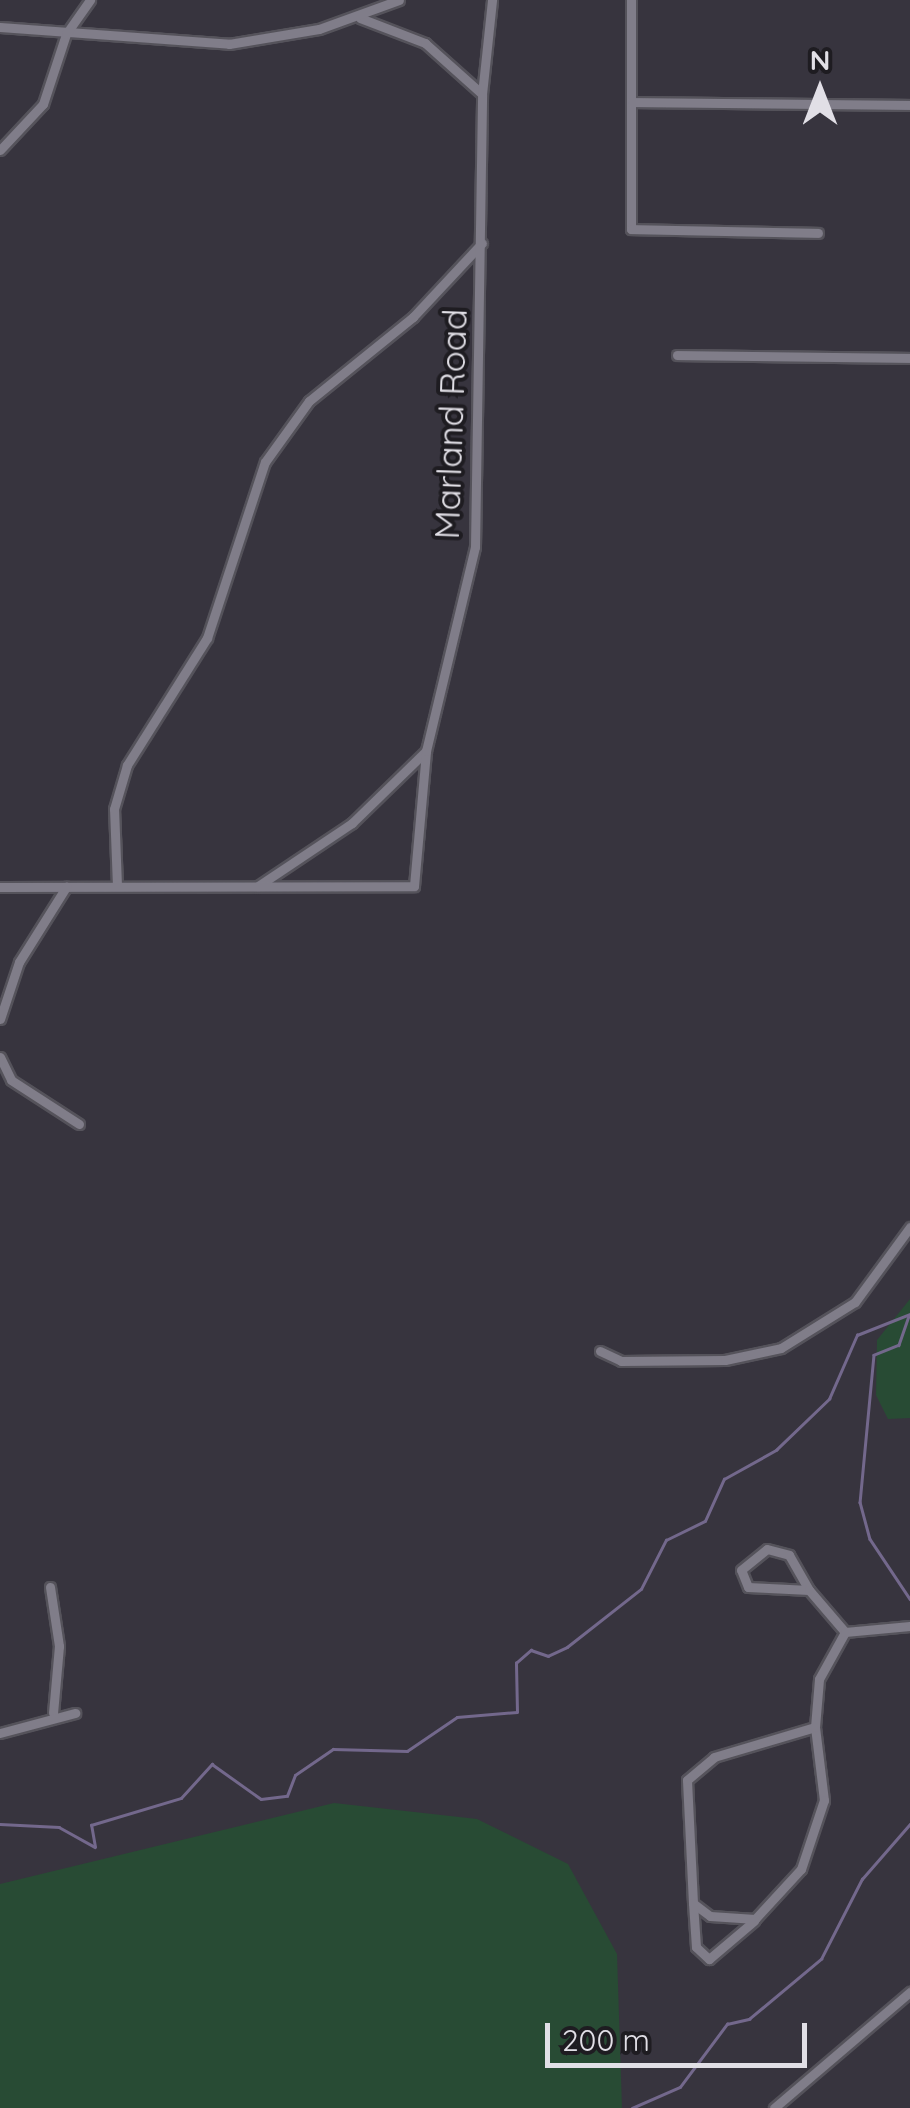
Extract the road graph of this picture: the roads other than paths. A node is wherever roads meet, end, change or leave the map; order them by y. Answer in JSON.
{"nodes":[{"id":1,"x":90,"y":0,"type":"edge"},
{"id":2,"x":399,"y":0,"type":"edge"},
{"id":3,"x":492,"y":0,"type":"edge"},
{"id":4,"x":631,"y":0,"type":"edge"},
{"id":5,"x":360,"y":18,"type":"junction"},
{"id":6,"x":0,"y":27,"type":"edge"},
{"id":7,"x":66,"y":34,"type":"junction"},
{"id":8,"x":482,"y":94,"type":"junction"},
{"id":9,"x":632,"y":102,"type":"junction"},
{"id":10,"x":910,"y":104,"type":"edge"},
{"id":11,"x":0,"y":150,"type":"edge"},
{"id":12,"x":818,"y":234,"type":"dead end"},
{"id":13,"x":482,"y":243,"type":"junction"},
{"id":14,"x":678,"y":356,"type":"dead end"},
{"id":15,"x":910,"y":358,"type":"edge"},
{"id":16,"x":426,"y":750,"type":"junction"},
{"id":17,"x":116,"y":886,"type":"junction"},
{"id":18,"x":258,"y":886,"type":"junction"},
{"id":19,"x":0,"y":887,"type":"edge"},
{"id":20,"x":66,"y":887,"type":"junction"},
{"id":21,"x":0,"y":1019,"type":"edge"},
{"id":22,"x":0,"y":1057,"type":"edge"},
{"id":23,"x":79,"y":1124,"type":"dead end"},
{"id":24,"x":910,"y":1226,"type":"edge"},
{"id":25,"x":600,"y":1352,"type":"dead end"},
{"id":26,"x":50,"y":1587,"type":"dead end"},
{"id":27,"x":809,"y":1590,"type":"junction"},
{"id":28,"x":910,"y":1626,"type":"edge"},
{"id":29,"x":845,"y":1632,"type":"junction"},
{"id":30,"x":52,"y":1713,"type":"junction"},
{"id":31,"x":75,"y":1713,"type":"dead end"},
{"id":32,"x":815,"y":1727,"type":"junction"},
{"id":33,"x":0,"y":1733,"type":"edge"},
{"id":34,"x":693,"y":1903,"type":"junction"},
{"id":35,"x":756,"y":1919,"type":"junction"},
{"id":36,"x":910,"y":1992,"type":"edge"},
{"id":37,"x":774,"y":2108,"type":"edge"}],
"edges":[{"from":1,"to":7,"type":"street"},
{"from":2,"to":5,"type":"street"},
{"from":3,"to":8,"type":"street","name":"Marland Road"},
{"from":4,"to":9,"type":"street"},
{"from":5,"to":7,"type":"street"},
{"from":5,"to":8,"type":"street"},
{"from":6,"to":7,"type":"street"},
{"from":7,"to":11,"type":"street"},
{"from":8,"to":13,"type":"street","name":"Marland Road"},
{"from":9,"to":10,"type":"street"},
{"from":9,"to":12,"type":"street"},
{"from":13,"to":16,"type":"street","name":"Marland Road"},
{"from":13,"to":17,"type":"street"},
{"from":14,"to":15,"type":"street"},
{"from":16,"to":18,"type":"street"},
{"from":16,"to":18,"type":"street","name":"Marland Road"},
{"from":17,"to":18,"type":"street","name":"Marland Road"},
{"from":17,"to":20,"type":"street","name":"Marland Road"},
{"from":19,"to":20,"type":"street","name":"Marland Road"},
{"from":20,"to":21,"type":"street"},
{"from":22,"to":23,"type":"street"},
{"from":24,"to":25,"type":"street"},
{"from":26,"to":30,"type":"street"},
{"from":27,"to":27,"type":"street"},
{"from":27,"to":29,"type":"street"},
{"from":28,"to":29,"type":"street"},
{"from":29,"to":32,"type":"street"},
{"from":30,"to":31,"type":"street"},
{"from":30,"to":33,"type":"street"},
{"from":32,"to":34,"type":"street"},
{"from":32,"to":35,"type":"street"},
{"from":34,"to":35,"type":"street"},
{"from":34,"to":35,"type":"street"},
{"from":36,"to":37,"type":"street"}]}
